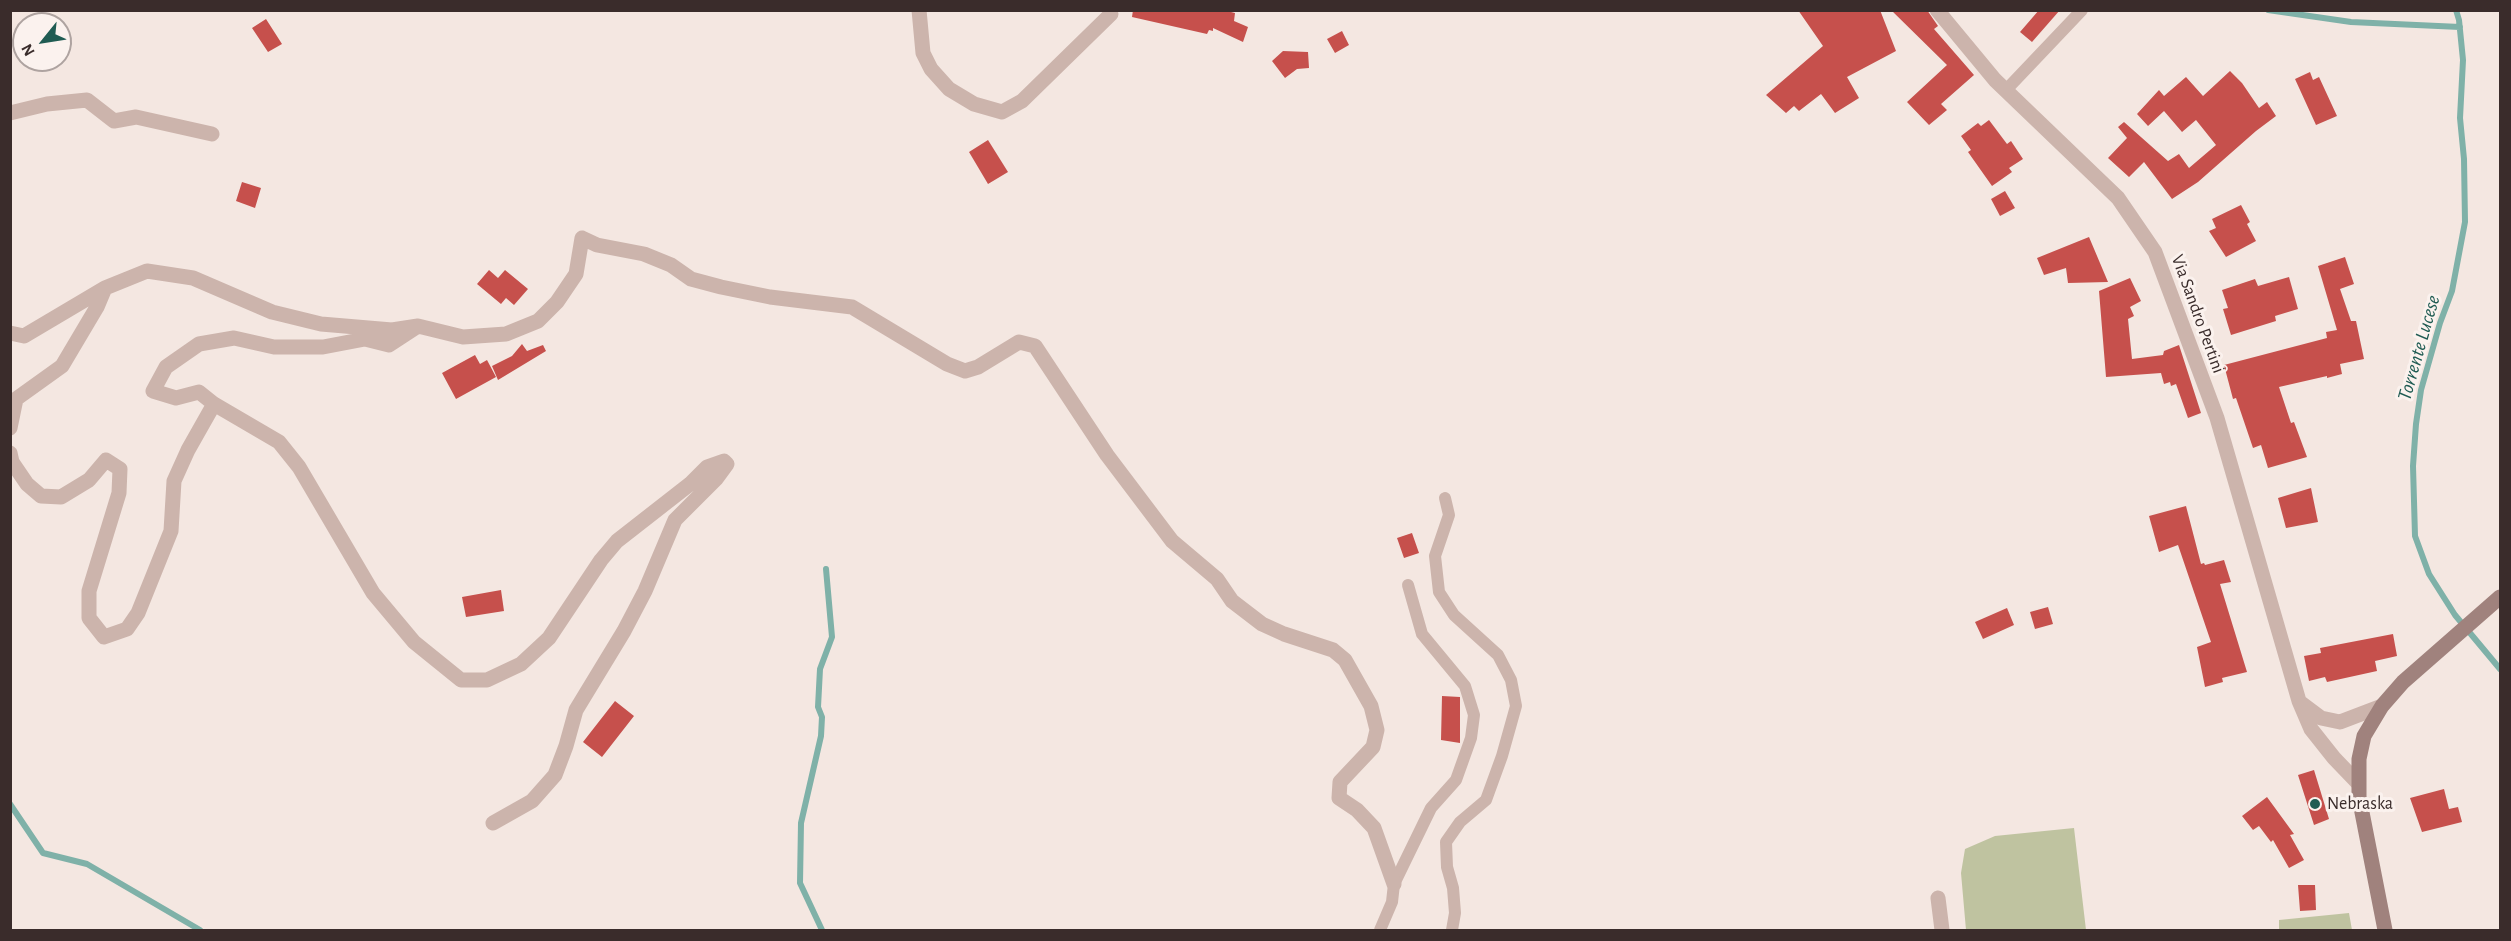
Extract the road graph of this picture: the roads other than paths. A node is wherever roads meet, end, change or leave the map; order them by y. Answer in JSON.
{"nodes":[{"id":1,"x":919,"y":10,"type":"edge"},
{"id":2,"x":1937,"y":10,"type":"edge"},
{"id":3,"x":2082,"y":10,"type":"edge"},
{"id":4,"x":1111,"y":14,"type":"dead end"},
{"id":5,"x":2006,"y":90,"type":"junction"},
{"id":6,"x":10,"y":113,"type":"edge"},
{"id":7,"x":212,"y":134,"type":"dead end"},
{"id":8,"x":105,"y":288,"type":"junction"},
{"id":9,"x":418,"y":326,"type":"junction"},
{"id":10,"x":10,"y":333,"type":"edge"},
{"id":11,"x":214,"y":404,"type":"junction"},
{"id":12,"x":10,"y":428,"type":"edge"},
{"id":13,"x":10,"y":453,"type":"edge"},
{"id":14,"x":1445,"y":498,"type":"dead end"},
{"id":15,"x":1408,"y":585,"type":"dead end"},
{"id":16,"x":2500,"y":597,"type":"edge"},
{"id":17,"x":2299,"y":701,"type":"junction"},
{"id":18,"x":2382,"y":706,"type":"junction"},
{"id":19,"x":2358,"y":783,"type":"junction"},
{"id":20,"x":493,"y":822,"type":"dead end"},
{"id":21,"x":1394,"y":884,"type":"junction"},
{"id":22,"x":1938,"y":898,"type":"dead end"},
{"id":23,"x":1380,"y":930,"type":"edge"},
{"id":24,"x":1452,"y":930,"type":"edge"},
{"id":25,"x":1942,"y":930,"type":"edge"},
{"id":26,"x":2385,"y":930,"type":"edge"}],
"edges":[{"from":1,"to":4,"type":"street"},
{"from":2,"to":5,"type":"street","name":"Via Sandro Pertini"},
{"from":3,"to":5,"type":"lane"},
{"from":5,"to":17,"type":"street","name":"Via Sandro Pertini"},
{"from":6,"to":7,"type":"street"},
{"from":8,"to":9,"type":"street"},
{"from":8,"to":10,"type":"street"},
{"from":8,"to":12,"type":"street"},
{"from":9,"to":11,"type":"street"},
{"from":9,"to":21,"type":"street"},
{"from":11,"to":13,"type":"street"},
{"from":11,"to":20,"type":"street"},
{"from":14,"to":24,"type":"lane"},
{"from":15,"to":21,"type":"lane"},
{"from":16,"to":18,"type":"main road"},
{"from":17,"to":18,"type":"street"},
{"from":17,"to":19,"type":"street","name":"Via Sandro Pertini"},
{"from":18,"to":19,"type":"main road"},
{"from":19,"to":26,"type":"main road"},
{"from":21,"to":23,"type":"lane"},
{"from":22,"to":25,"type":"street"}]}
